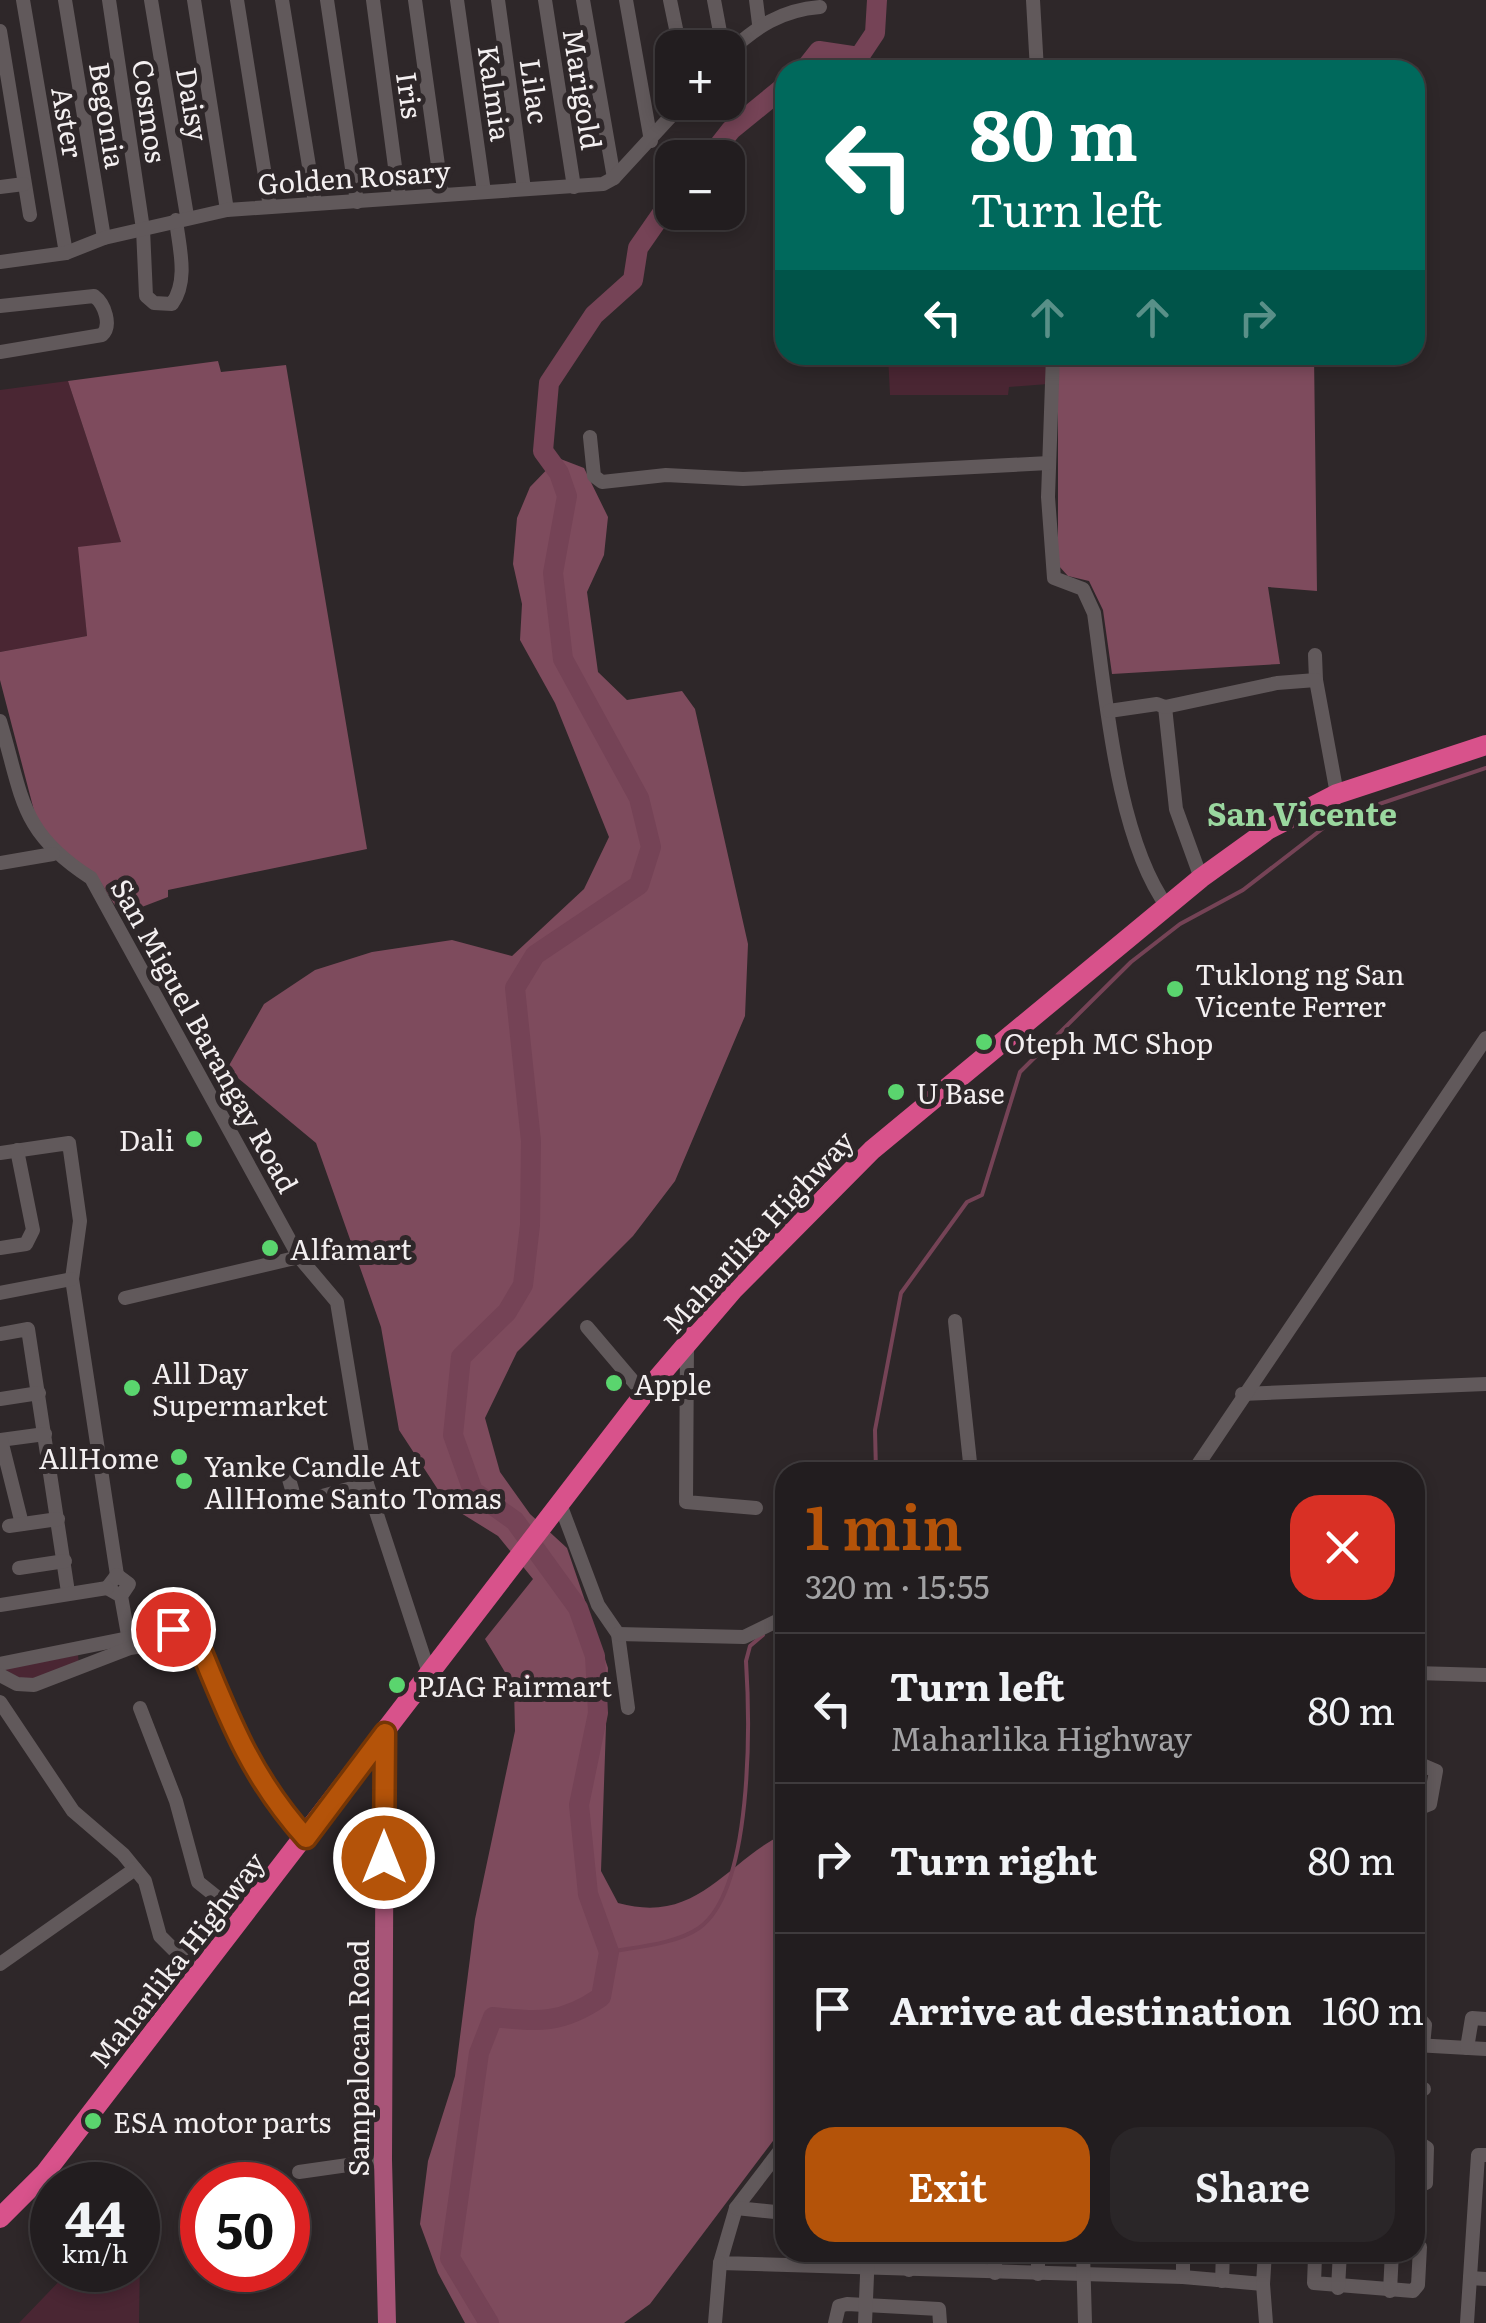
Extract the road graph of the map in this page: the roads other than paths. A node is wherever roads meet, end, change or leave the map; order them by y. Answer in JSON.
{"nodes":[{"id":1,"x":23,"y":0,"type":"edge"},
{"id":2,"x":66,"y":0,"type":"edge"},
{"id":3,"x":109,"y":0,"type":"edge"},
{"id":4,"x":151,"y":0,"type":"edge"},
{"id":5,"x":194,"y":0,"type":"edge"},
{"id":6,"x":237,"y":0,"type":"edge"},
{"id":7,"x":290,"y":0,"type":"edge"},
{"id":8,"x":327,"y":0,"type":"edge"},
{"id":9,"x":373,"y":0,"type":"edge"},
{"id":10,"x":415,"y":0,"type":"edge"},
{"id":11,"x":458,"y":0,"type":"edge"},
{"id":12,"x":498,"y":0,"type":"edge"},
{"id":13,"x":545,"y":0,"type":"edge"},
{"id":14,"x":583,"y":0,"type":"edge"},
{"id":15,"x":626,"y":0,"type":"edge"},
{"id":16,"x":670,"y":0,"type":"edge"},
{"id":17,"x":714,"y":0,"type":"edge"},
{"id":18,"x":756,"y":0,"type":"edge"},
{"id":19,"x":1033,"y":0,"type":"edge"},
{"id":20,"x":283,"y":1,"type":"edge"},
{"id":21,"x":800,"y":4,"type":"edge"},
{"id":22,"x":820,"y":8,"type":"dead end"},
{"id":23,"x":760,"y":24,"type":"junction"},
{"id":24,"x":676,"y":30,"type":"edge"},
{"id":25,"x":721,"y":30,"type":"edge"},
{"id":26,"x":0,"y":31,"type":"edge"},
{"id":27,"x":745,"y":35,"type":"edge"},
{"id":28,"x":2,"y":59,"type":"edge"},
{"id":29,"x":1036,"y":60,"type":"edge"},
{"id":30,"x":5,"y":98,"type":"edge"},
{"id":31,"x":669,"y":120,"type":"edge"},
{"id":32,"x":16,"y":139,"type":"junction"},
{"id":33,"x":651,"y":141,"type":"junction"},
{"id":34,"x":0,"y":142,"type":"edge"},
{"id":35,"x":614,"y":178,"type":"junction"},
{"id":36,"x":24,"y":184,"type":"junction"},
{"id":37,"x":574,"y":187,"type":"junction"},
{"id":38,"x":0,"y":188,"type":"edge"},
{"id":39,"x":524,"y":189,"type":"junction"},
{"id":40,"x":484,"y":192,"type":"junction"},
{"id":41,"x":442,"y":194,"type":"junction"},
{"id":42,"x":399,"y":197,"type":"junction"},
{"id":43,"x":357,"y":202,"type":"junction"},
{"id":44,"x":315,"y":203,"type":"junction"},
{"id":45,"x":270,"y":207,"type":"junction"},
{"id":46,"x":228,"y":210,"type":"junction"},
{"id":47,"x":30,"y":215,"type":"dead end"},
{"id":48,"x":182,"y":218,"type":"junction"},
{"id":49,"x":143,"y":229,"type":"junction"},
{"id":50,"x":104,"y":238,"type":"junction"},
{"id":51,"x":66,"y":253,"type":"junction"},
{"id":52,"x":0,"y":262,"type":"edge"},
{"id":53,"x":0,"y":306,"type":"edge"},
{"id":54,"x":0,"y":352,"type":"edge"},
{"id":55,"x":1052,"y":365,"type":"edge"},
{"id":56,"x":590,"y":437,"type":"dead end"},
{"id":57,"x":1050,"y":463,"type":"junction"},
{"id":58,"x":1315,"y":655,"type":"dead end"},
{"id":59,"x":1316,"y":680,"type":"junction"},
{"id":60,"x":1165,"y":707,"type":"junction"},
{"id":61,"x":1109,"y":711,"type":"junction"},
{"id":62,"x":0,"y":721,"type":"edge"},
{"id":63,"x":1486,"y":744,"type":"edge"},
{"id":64,"x":1337,"y":794,"type":"junction"},
{"id":65,"x":54,"y":854,"type":"junction"},
{"id":66,"x":0,"y":863,"type":"edge"},
{"id":67,"x":1202,"y":878,"type":"junction"},
{"id":68,"x":1168,"y":908,"type":"junction"},
{"id":69,"x":1486,"y":1038,"type":"edge"},
{"id":70,"x":17,"y":1150,"type":"junction"},
{"id":71,"x":0,"y":1153,"type":"edge"},
{"id":72,"x":0,"y":1248,"type":"edge"},
{"id":73,"x":299,"y":1256,"type":"junction"},
{"id":74,"x":72,"y":1279,"type":"junction"},
{"id":75,"x":0,"y":1292,"type":"edge"},
{"id":76,"x":125,"y":1298,"type":"dead end"},
{"id":77,"x":955,"y":1321,"type":"dead end"},
{"id":78,"x":587,"y":1327,"type":"dead end"},
{"id":79,"x":0,"y":1334,"type":"edge"},
{"id":80,"x":687,"y":1344,"type":"junction"},
{"id":81,"x":1486,"y":1384,"type":"edge"},
{"id":82,"x":39,"y":1393,"type":"junction"},
{"id":83,"x":644,"y":1394,"type":"junction"},
{"id":84,"x":1242,"y":1394,"type":"junction"},
{"id":85,"x":0,"y":1399,"type":"edge"},
{"id":86,"x":45,"y":1434,"type":"junction"},
{"id":87,"x":0,"y":1440,"type":"edge"},
{"id":88,"x":970,"y":1462,"type":"edge"},
{"id":89,"x":1199,"y":1462,"type":"edge"},
{"id":90,"x":286,"y":1469,"type":"dead end"},
{"id":91,"x":367,"y":1484,"type":"junction"},
{"id":92,"x":557,"y":1508,"type":"junction"},
{"id":93,"x":756,"y":1508,"type":"dead end"},
{"id":94,"x":58,"y":1519,"type":"junction"},
{"id":95,"x":65,"y":1561,"type":"junction"},
{"id":96,"x":19,"y":1568,"type":"dead end"},
{"id":97,"x":117,"y":1575,"type":"junction"},
{"id":98,"x":107,"y":1588,"type":"junction"},
{"id":99,"x":68,"y":1592,"type":"junction"},
{"id":100,"x":121,"y":1596,"type":"junction"},
{"id":101,"x":0,"y":1604,"type":"edge"},
{"id":102,"x":775,"y":1623,"type":"edge"},
{"id":103,"x":176,"y":1634,"type":"junction"},
{"id":104,"x":618,"y":1634,"type":"junction"},
{"id":105,"x":197,"y":1640,"type":"junction"},
{"id":106,"x":129,"y":1643,"type":"junction"},
{"id":107,"x":0,"y":1664,"type":"edge"},
{"id":108,"x":429,"y":1673,"type":"junction"},
{"id":109,"x":1425,"y":1673,"type":"edge"},
{"id":110,"x":0,"y":1675,"type":"edge"},
{"id":111,"x":1486,"y":1675,"type":"edge"},
{"id":112,"x":0,"y":1702,"type":"edge"},
{"id":113,"x":140,"y":1708,"type":"dead end"},
{"id":114,"x":628,"y":1708,"type":"dead end"},
{"id":115,"x":385,"y":1733,"type":"junction"},
{"id":116,"x":1425,"y":1766,"type":"edge"},
{"id":117,"x":1425,"y":1806,"type":"edge"},
{"id":118,"x":306,"y":1838,"type":"junction"},
{"id":119,"x":135,"y":1869,"type":"junction"},
{"id":120,"x":243,"y":1918,"type":"junction"},
{"id":121,"x":0,"y":1964,"type":"edge"},
{"id":122,"x":199,"y":1974,"type":"junction"},
{"id":123,"x":1486,"y":2019,"type":"edge"},
{"id":124,"x":1425,"y":2046,"type":"edge"},
{"id":125,"x":1467,"y":2048,"type":"junction"},
{"id":126,"x":1486,"y":2049,"type":"edge"},
{"id":127,"x":1425,"y":2147,"type":"edge"},
{"id":128,"x":1486,"y":2155,"type":"edge"},
{"id":129,"x":775,"y":2157,"type":"edge"},
{"id":130,"x":383,"y":2160,"type":"junction"},
{"id":131,"x":310,"y":2170,"type":"edge"},
{"id":132,"x":1425,"y":2183,"type":"edge"},
{"id":133,"x":1481,"y":2196,"type":"edge"},
{"id":134,"x":736,"y":2208,"type":"junction"},
{"id":135,"x":775,"y":2212,"type":"edge"},
{"id":136,"x":0,"y":2218,"type":"edge"},
{"id":137,"x":1479,"y":2238,"type":"edge"},
{"id":138,"x":775,"y":2262,"type":"edge"},
{"id":139,"x":868,"y":2262,"type":"edge"},
{"id":140,"x":876,"y":2262,"type":"edge"},
{"id":141,"x":909,"y":2262,"type":"edge"},
{"id":142,"x":952,"y":2262,"type":"edge"},
{"id":143,"x":995,"y":2262,"type":"edge"},
{"id":144,"x":1038,"y":2262,"type":"edge"},
{"id":145,"x":1083,"y":2262,"type":"edge"},
{"id":146,"x":1183,"y":2262,"type":"edge"},
{"id":147,"x":1223,"y":2262,"type":"edge"},
{"id":148,"x":1264,"y":2262,"type":"edge"},
{"id":149,"x":1312,"y":2262,"type":"edge"},
{"id":150,"x":1339,"y":2262,"type":"edge"},
{"id":151,"x":1391,"y":2262,"type":"edge"},
{"id":152,"x":1419,"y":2262,"type":"edge"},
{"id":153,"x":720,"y":2263,"type":"junction"},
{"id":154,"x":909,"y":2270,"type":"junction"},
{"id":155,"x":952,"y":2272,"type":"junction"},
{"id":156,"x":995,"y":2273,"type":"junction"},
{"id":157,"x":1038,"y":2274,"type":"junction"},
{"id":158,"x":1084,"y":2274,"type":"junction"},
{"id":159,"x":1183,"y":2278,"type":"junction"},
{"id":160,"x":1478,"y":2278,"type":"edge"},
{"id":161,"x":1222,"y":2281,"type":"junction"},
{"id":162,"x":1263,"y":2284,"type":"junction"},
{"id":163,"x":1338,"y":2288,"type":"junction"},
{"id":164,"x":1390,"y":2290,"type":"junction"},
{"id":165,"x":866,"y":2305,"type":"junction"},
{"id":166,"x":387,"y":2323,"type":"edge"},
{"id":167,"x":714,"y":2323,"type":"edge"},
{"id":168,"x":834,"y":2323,"type":"edge"},
{"id":169,"x":865,"y":2323,"type":"edge"},
{"id":170,"x":940,"y":2323,"type":"edge"},
{"id":171,"x":1085,"y":2323,"type":"edge"},
{"id":172,"x":1266,"y":2323,"type":"edge"},
{"id":173,"x":1467,"y":2323,"type":"edge"}],
"edges":[{"from":1,"to":51,"type":"street","name":"Aster"},
{"from":2,"to":50,"type":"street","name":"Begonia"},
{"from":3,"to":49,"type":"street","name":"Cosmos"},
{"from":4,"to":48,"type":"street","name":"Daisy"},
{"from":5,"to":46,"type":"street"},
{"from":6,"to":45,"type":"street"},
{"from":7,"to":20,"type":"street"},
{"from":8,"to":43,"type":"street"},
{"from":9,"to":42,"type":"street","name":"Iris"},
{"from":10,"to":41,"type":"street"},
{"from":11,"to":40,"type":"street","name":"Kalmia"},
{"from":12,"to":39,"type":"street","name":"Lilac"},
{"from":13,"to":37,"type":"street","name":"Marigold"},
{"from":14,"to":35,"type":"street"},
{"from":15,"to":33,"type":"street"},
{"from":16,"to":24,"type":"street"},
{"from":17,"to":25,"type":"street"},
{"from":18,"to":23,"type":"street"},
{"from":19,"to":29,"type":"street"},
{"from":20,"to":44,"type":"street"},
{"from":21,"to":22,"type":"street"},
{"from":21,"to":23,"type":"street"},
{"from":23,"to":27,"type":"street"},
{"from":26,"to":28,"type":"street"},
{"from":28,"to":30,"type":"street"},
{"from":30,"to":32,"type":"street"},
{"from":31,"to":33,"type":"street"},
{"from":32,"to":34,"type":"street"},
{"from":32,"to":36,"type":"street"},
{"from":33,"to":35,"type":"street"},
{"from":35,"to":37,"type":"street","name":"Golden Rosary"},
{"from":36,"to":38,"type":"street"},
{"from":36,"to":47,"type":"street"},
{"from":37,"to":39,"type":"street","name":"Golden Rosary"},
{"from":39,"to":40,"type":"street","name":"Golden Rosary"},
{"from":40,"to":41,"type":"street","name":"Golden Rosary"},
{"from":41,"to":42,"type":"street","name":"Golden Rosary"},
{"from":42,"to":43,"type":"street","name":"Golden Rosary"},
{"from":43,"to":44,"type":"street","name":"Golden Rosary"},
{"from":44,"to":45,"type":"street","name":"Golden Rosary"},
{"from":45,"to":46,"type":"street","name":"Golden Rosary"},
{"from":46,"to":48,"type":"street","name":"Golden Rosary"},
{"from":48,"to":49,"type":"street","name":"Golden Rosary"},
{"from":48,"to":49,"type":"street","name":"Cosmos"},
{"from":49,"to":50,"type":"street","name":"Golden Rosary"},
{"from":50,"to":51,"type":"street","name":"Golden Rosary"},
{"from":51,"to":52,"type":"street","name":"Golden Rosary"},
{"from":53,"to":54,"type":"street"},
{"from":55,"to":57,"type":"street"},
{"from":56,"to":57,"type":"street"},
{"from":57,"to":61,"type":"street"},
{"from":58,"to":59,"type":"street"},
{"from":59,"to":60,"type":"street"},
{"from":59,"to":64,"type":"street"},
{"from":60,"to":61,"type":"street"},
{"from":60,"to":67,"type":"street"},
{"from":61,"to":68,"type":"street"},
{"from":62,"to":65,"type":"street","name":"San Miguel Barangay Road"},
{"from":63,"to":64,"type":"highway","name":"Maharlika Highway"},
{"from":64,"to":67,"type":"highway","name":"Maharlika Highway"},
{"from":65,"to":66,"type":"street"},
{"from":65,"to":73,"type":"street","name":"San Miguel Barangay Road"},
{"from":67,"to":68,"type":"highway","name":"Maharlika Highway"},
{"from":68,"to":80,"type":"highway","name":"Maharlika Highway"},
{"from":69,"to":84,"type":"street"},
{"from":70,"to":71,"type":"street"},
{"from":70,"to":72,"type":"street"},
{"from":70,"to":74,"type":"street"},
{"from":73,"to":76,"type":"street"},
{"from":73,"to":91,"type":"street","name":"San Miguel Barangay Road"},
{"from":74,"to":75,"type":"street"},
{"from":74,"to":97,"type":"street"},
{"from":77,"to":88,"type":"street"},
{"from":78,"to":83,"type":"street"},
{"from":79,"to":82,"type":"street"},
{"from":80,"to":83,"type":"highway","name":"Maharlika Highway"},
{"from":80,"to":93,"type":"street"},
{"from":81,"to":84,"type":"street"},
{"from":82,"to":85,"type":"street"},
{"from":82,"to":86,"type":"street"},
{"from":83,"to":92,"type":"highway","name":"Maharlika Highway"},
{"from":84,"to":89,"type":"street"},
{"from":86,"to":87,"type":"street"},
{"from":86,"to":94,"type":"street"},
{"from":87,"to":94,"type":"street"},
{"from":90,"to":91,"type":"street"},
{"from":91,"to":108,"type":"street","name":"San Miguel Barangay Road"},
{"from":92,"to":104,"type":"street"},
{"from":92,"to":108,"type":"highway","name":"Maharlika Highway"},
{"from":94,"to":95,"type":"street"},
{"from":95,"to":96,"type":"street"},
{"from":95,"to":99,"type":"street"},
{"from":97,"to":98,"type":"street"},
{"from":97,"to":100,"type":"street"},
{"from":98,"to":99,"type":"street"},
{"from":98,"to":100,"type":"street"},
{"from":99,"to":101,"type":"street"},
{"from":100,"to":106,"type":"street"},
{"from":102,"to":104,"type":"street"},
{"from":103,"to":105,"type":"street"},
{"from":103,"to":105,"type":"street"},
{"from":103,"to":106,"type":"street"},
{"from":104,"to":114,"type":"street"},
{"from":105,"to":118,"type":"street"},
{"from":106,"to":107,"type":"street"},
{"from":106,"to":110,"type":"street"},
{"from":108,"to":115,"type":"highway","name":"Maharlika Highway"},
{"from":109,"to":111,"type":"street"},
{"from":112,"to":119,"type":"street"},
{"from":113,"to":120,"type":"street"},
{"from":115,"to":118,"type":"highway","name":"Maharlika Highway"},
{"from":115,"to":130,"type":"main road","name":"Sampalocan Road"},
{"from":116,"to":117,"type":"street"},
{"from":118,"to":120,"type":"highway","name":"Maharlika Highway"},
{"from":119,"to":121,"type":"street"},
{"from":119,"to":122,"type":"street"},
{"from":120,"to":122,"type":"highway","name":"Maharlika Highway"},
{"from":122,"to":136,"type":"highway","name":"Maharlika Highway"},
{"from":123,"to":125,"type":"street"},
{"from":124,"to":125,"type":"street"},
{"from":125,"to":126,"type":"street"},
{"from":127,"to":132,"type":"street"},
{"from":128,"to":133,"type":"street"},
{"from":129,"to":134,"type":"street"},
{"from":130,"to":131,"type":"street"},
{"from":130,"to":166,"type":"main road","name":"Sampalocan Road"},
{"from":133,"to":137,"type":"street"},
{"from":134,"to":135,"type":"street"},
{"from":134,"to":153,"type":"street"},
{"from":137,"to":160,"type":"street"},
{"from":138,"to":153,"type":"street"},
{"from":139,"to":165,"type":"street"},
{"from":140,"to":154,"type":"street"},
{"from":141,"to":154,"type":"street"},
{"from":142,"to":155,"type":"street"},
{"from":143,"to":156,"type":"street"},
{"from":144,"to":157,"type":"street"},
{"from":145,"to":158,"type":"street"},
{"from":146,"to":159,"type":"street"},
{"from":147,"to":161,"type":"street"},
{"from":148,"to":162,"type":"street"},
{"from":149,"to":163,"type":"street"},
{"from":150,"to":163,"type":"street"},
{"from":151,"to":164,"type":"street"},
{"from":152,"to":164,"type":"street"},
{"from":153,"to":167,"type":"street"},
{"from":154,"to":155,"type":"street"},
{"from":155,"to":156,"type":"street"},
{"from":156,"to":157,"type":"street"},
{"from":157,"to":158,"type":"street"},
{"from":158,"to":159,"type":"street"},
{"from":158,"to":171,"type":"street"},
{"from":159,"to":161,"type":"street"},
{"from":160,"to":173,"type":"street"},
{"from":161,"to":162,"type":"street"},
{"from":162,"to":172,"type":"street"},
{"from":163,"to":164,"type":"street"},
{"from":165,"to":168,"type":"street"},
{"from":165,"to":169,"type":"street"},
{"from":165,"to":170,"type":"street"}]}
